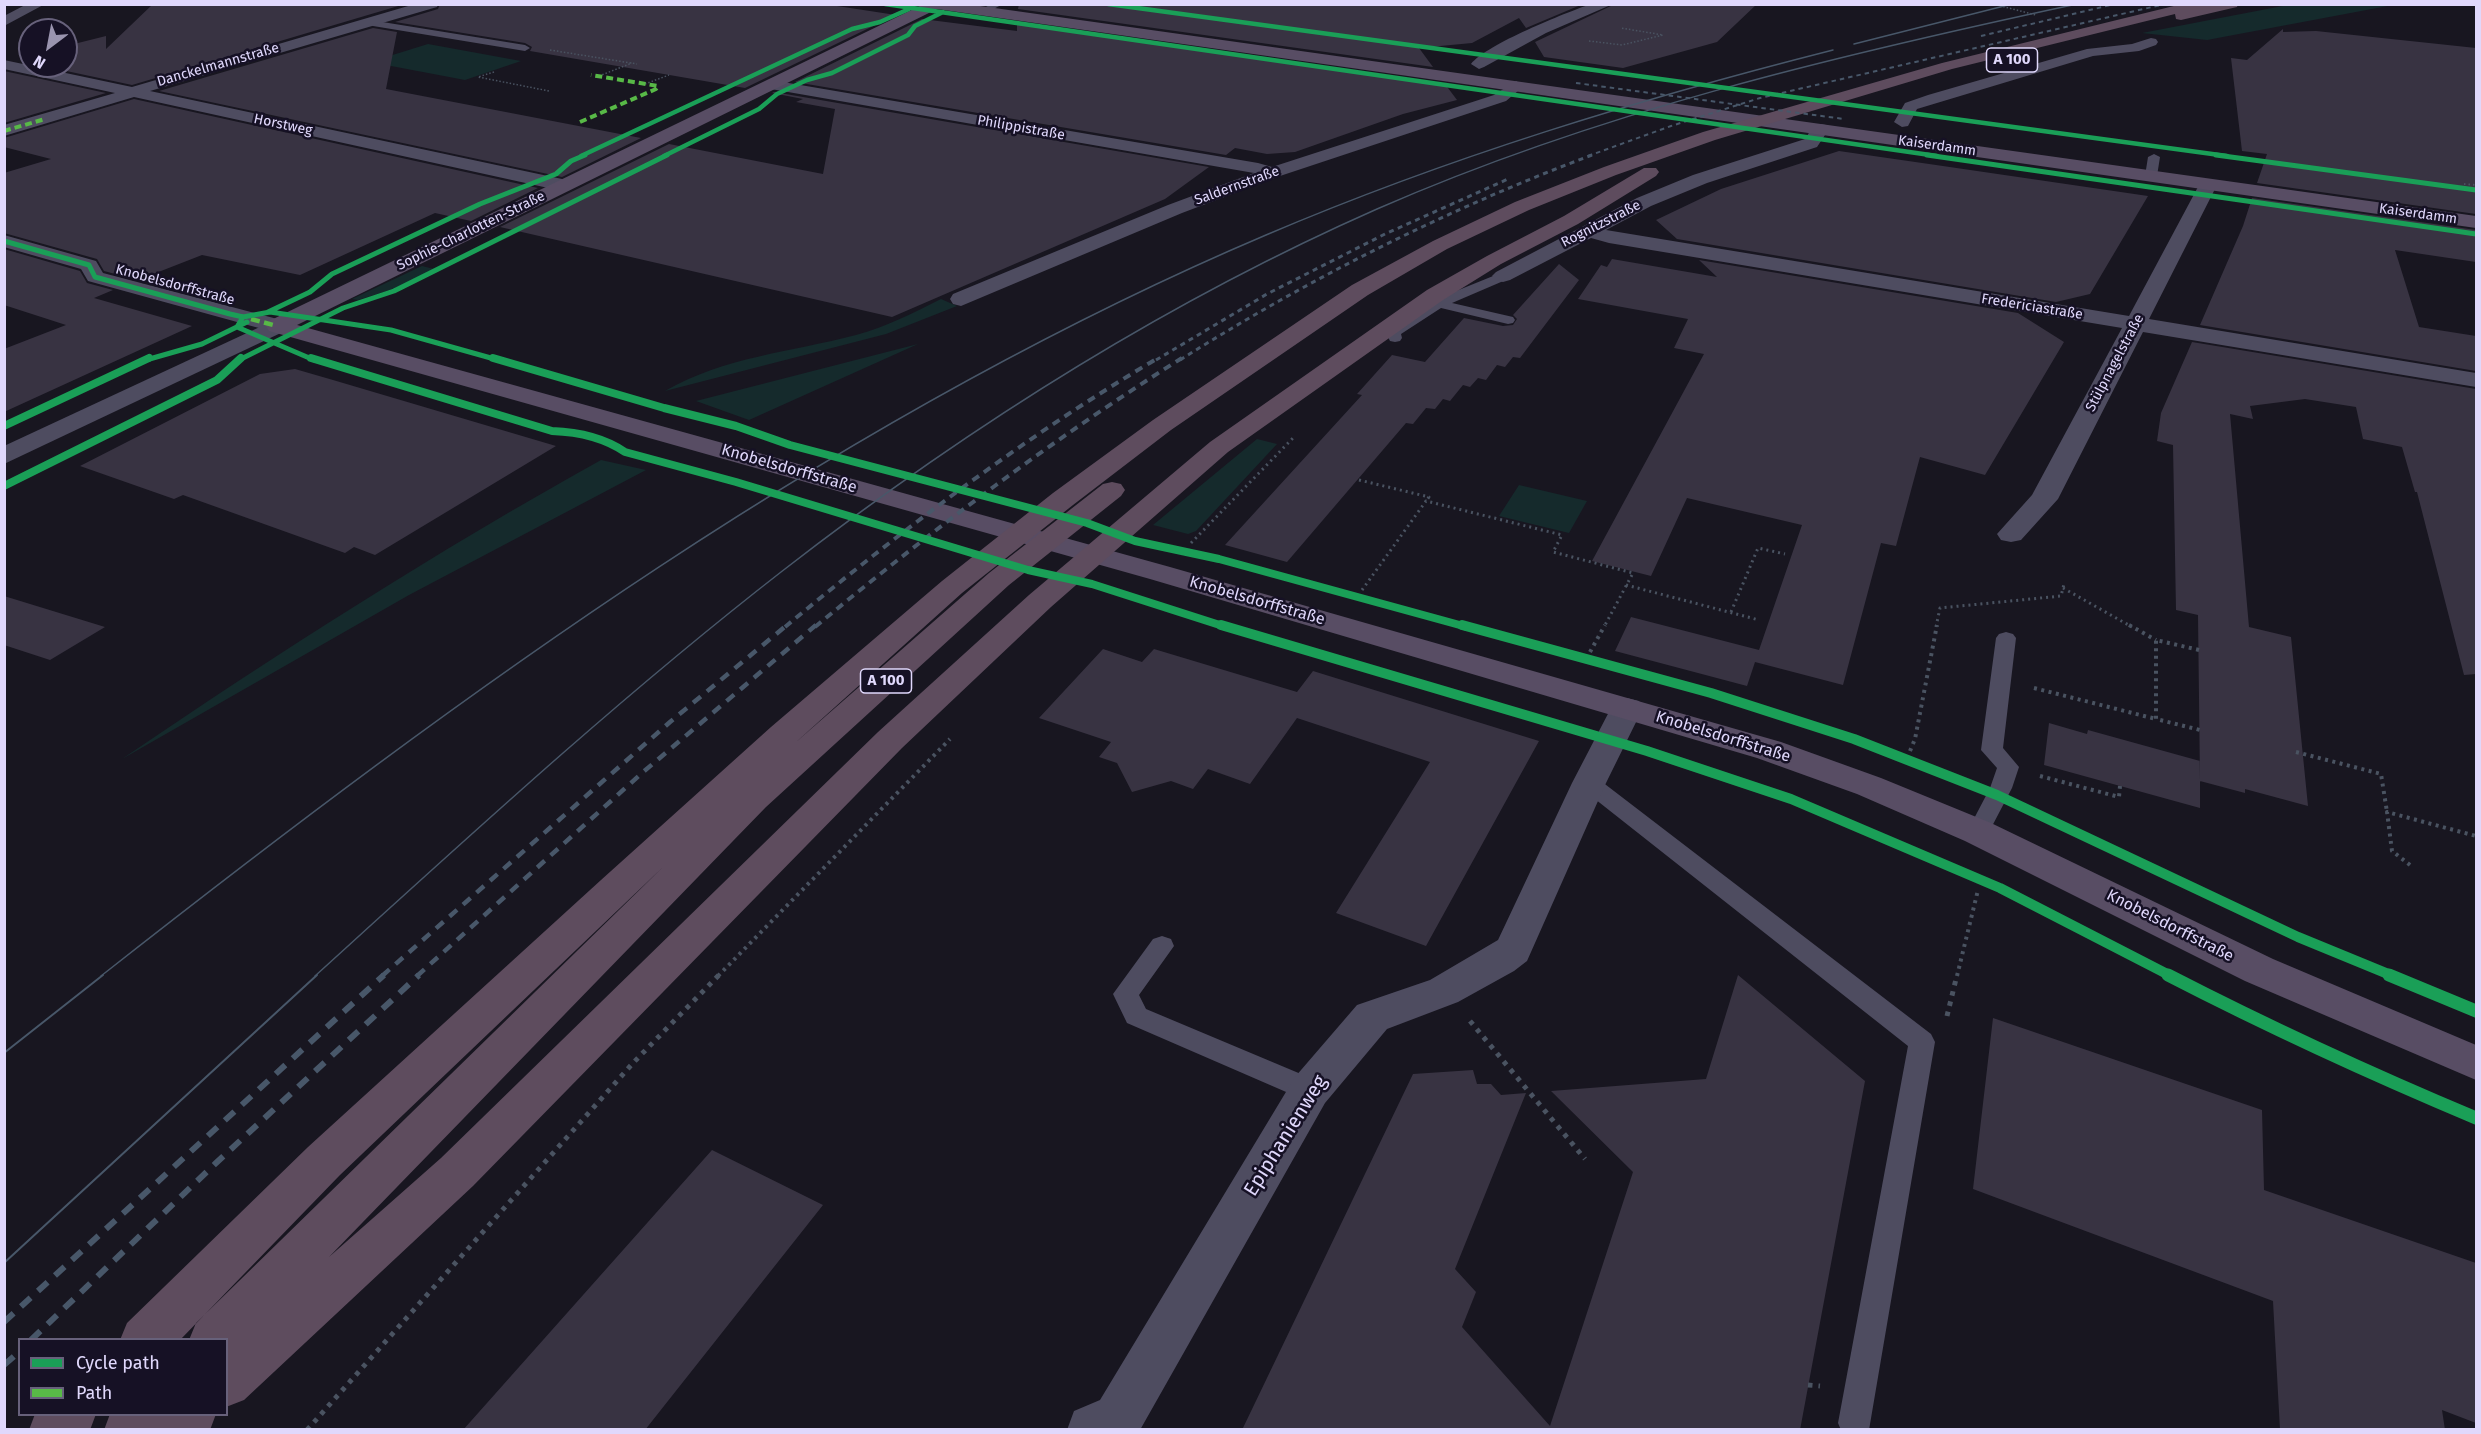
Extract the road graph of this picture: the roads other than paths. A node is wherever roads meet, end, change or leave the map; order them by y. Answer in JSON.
{"nodes":[{"id":1,"x":39,"y":4,"type":"edge"},
{"id":2,"x":432,"y":4,"type":"edge"},
{"id":3,"x":999,"y":4,"type":"edge"},
{"id":4,"x":1607,"y":4,"type":"edge"},
{"id":5,"x":2201,"y":4,"type":"edge"},
{"id":6,"x":2232,"y":4,"type":"edge"},
{"id":7,"x":935,"y":5,"type":"edge"},
{"id":8,"x":1096,"y":11,"type":"dead end"},
{"id":9,"x":983,"y":12,"type":"junction"},
{"id":10,"x":4,"y":22,"type":"edge"},
{"id":11,"x":370,"y":23,"type":"junction"},
{"id":12,"x":2151,"y":42,"type":"dead end"},
{"id":13,"x":525,"y":48,"type":"dead end"},
{"id":14,"x":4,"y":64,"type":"edge"},
{"id":15,"x":1479,"y":64,"type":"junction"},
{"id":16,"x":771,"y":85,"type":"junction"},
{"id":17,"x":1516,"y":86,"type":"junction"},
{"id":18,"x":133,"y":92,"type":"junction"},
{"id":19,"x":1902,"y":122,"type":"junction"},
{"id":20,"x":1818,"y":129,"type":"junction"},
{"id":21,"x":4,"y":131,"type":"edge"},
{"id":22,"x":2154,"y":157,"type":"junction"},
{"id":23,"x":1664,"y":163,"type":"junction"},
{"id":24,"x":1271,"y":173,"type":"junction"},
{"id":25,"x":2151,"y":176,"type":"junction"},
{"id":26,"x":562,"y":185,"type":"junction"},
{"id":27,"x":2208,"y":185,"type":"junction"},
{"id":28,"x":2476,"y":201,"type":"edge"},
{"id":29,"x":2476,"y":222,"type":"edge"},
{"id":30,"x":1588,"y":231,"type":"junction"},
{"id":31,"x":4,"y":240,"type":"edge"},
{"id":32,"x":1503,"y":276,"type":"joint"},
{"id":33,"x":961,"y":298,"type":"dead end"},
{"id":34,"x":1439,"y":303,"type":"junction"},
{"id":35,"x":1508,"y":320,"type":"dead end"},
{"id":36,"x":2136,"y":324,"type":"junction"},
{"id":37,"x":277,"y":326,"type":"junction"},
{"id":38,"x":1395,"y":338,"type":"dead end"},
{"id":39,"x":2476,"y":380,"type":"edge"},
{"id":40,"x":4,"y":456,"type":"edge"},
{"id":41,"x":2011,"y":534,"type":"dead end"},
{"id":42,"x":1095,"y":546,"type":"junction"},
{"id":43,"x":2006,"y":638,"type":"dead end"},
{"id":44,"x":1627,"y":708,"type":"junction"},
{"id":45,"x":1589,"y":783,"type":"junction"},
{"id":46,"x":1978,"y":832,"type":"junction"},
{"id":47,"x":1162,"y":945,"type":"dead end"},
{"id":48,"x":2476,"y":1063,"type":"edge"},
{"id":49,"x":1310,"y":1090,"type":"junction"},
{"id":50,"x":147,"y":1338,"type":"edge"},
{"id":51,"x":216,"y":1338,"type":"edge"},
{"id":52,"x":228,"y":1380,"type":"edge"},
{"id":53,"x":68,"y":1416,"type":"edge"},
{"id":54,"x":142,"y":1416,"type":"edge"},
{"id":55,"x":188,"y":1416,"type":"edge"},
{"id":56,"x":1855,"y":1423,"type":"dead end"},
{"id":57,"x":55,"y":1430,"type":"edge"},
{"id":58,"x":130,"y":1430,"type":"edge"},
{"id":59,"x":173,"y":1430,"type":"edge"},
{"id":60,"x":1093,"y":1430,"type":"edge"}],
"edges":[{"from":1,"to":10,"type":"street"},
{"from":2,"to":11,"type":"street","name":"Danckelmannstraße"},
{"from":3,"to":9,"type":"lane"},
{"from":4,"to":15,"type":"street"},
{"from":5,"to":50,"type":"highway","number":"A 100"},
{"from":6,"to":23,"type":"highway","number":"A 100"},
{"from":7,"to":9,"type":"main road","name":"Kaiserdamm"},
{"from":7,"to":16,"type":"main road","name":"Sophie-Charlotten-Straße"},
{"from":8,"to":15,"type":"main road","name":"Kaiserdamm"},
{"from":9,"to":17,"type":"main road","name":"Kaiserdamm"},
{"from":11,"to":13,"type":"lane"},
{"from":11,"to":18,"type":"street","name":"Danckelmannstraße"},
{"from":12,"to":19,"type":"street"},
{"from":14,"to":18,"type":"street","name":"Horstweg"},
{"from":15,"to":19,"type":"main road","name":"Kaiserdamm"},
{"from":16,"to":24,"type":"street","name":"Philippistraße"},
{"from":16,"to":26,"type":"main road","name":"Sophie-Charlotten-Straße"},
{"from":17,"to":20,"type":"main road","name":"Kaiserdamm"},
{"from":17,"to":24,"type":"street","name":"Saldernstraße"},
{"from":18,"to":21,"type":"street","name":"Danckelmannstraße"},
{"from":18,"to":26,"type":"street","name":"Horstweg"},
{"from":19,"to":22,"type":"main road","name":"Kaiserdamm"},
{"from":20,"to":25,"type":"main road","name":"Kaiserdamm"},
{"from":20,"to":30,"type":"street","name":"Rognitzstraße"},
{"from":22,"to":25,"type":"lane"},
{"from":22,"to":28,"type":"main road","name":"Kaiserdamm"},
{"from":23,"to":42,"type":"highway"},
{"from":23,"to":51,"type":"highway","number":"A 100"},
{"from":24,"to":33,"type":"street","name":"Saldernstraße"},
{"from":25,"to":27,"type":"main road","name":"Kaiserdamm"},
{"from":26,"to":37,"type":"main road","name":"Sophie-Charlotten-Straße"},
{"from":27,"to":29,"type":"main road","name":"Kaiserdamm"},
{"from":27,"to":36,"type":"street","name":"Stülpnagelstraße"},
{"from":30,"to":32,"type":"street","name":"Rognitzstraße"},
{"from":30,"to":36,"type":"street","name":"Fredericiastraße"},
{"from":31,"to":37,"type":"street","name":"Knobelsdorffstraße"},
{"from":32,"to":34,"type":"lane","name":"Rognitzstraße"},
{"from":34,"to":35,"type":"lane"},
{"from":34,"to":38,"type":"lane","name":"Rognitzstraße"},
{"from":36,"to":39,"type":"street","name":"Fredericiastraße"},
{"from":36,"to":41,"type":"street","name":"Stülpnagelstraße"},
{"from":37,"to":40,"type":"street","name":"Sophie-Charlotten-Straße"},
{"from":37,"to":42,"type":"main road","name":"Knobelsdorffstraße"},
{"from":42,"to":44,"type":"main road","name":"Knobelsdorffstraße"},
{"from":42,"to":52,"type":"highway"},
{"from":43,"to":46,"type":"lane"},
{"from":44,"to":45,"type":"street","name":"Epiphanienweg"},
{"from":44,"to":46,"type":"main road","name":"Knobelsdorffstraße"},
{"from":45,"to":49,"type":"street","name":"Epiphanienweg"},
{"from":45,"to":56,"type":"lane"},
{"from":46,"to":48,"type":"main road","name":"Knobelsdorffstraße"},
{"from":47,"to":49,"type":"lane"},
{"from":49,"to":60,"type":"street","name":"Epiphanienweg"},
{"from":53,"to":57,"type":"highway"},
{"from":54,"to":58,"type":"highway"},
{"from":55,"to":59,"type":"highway"}]}
